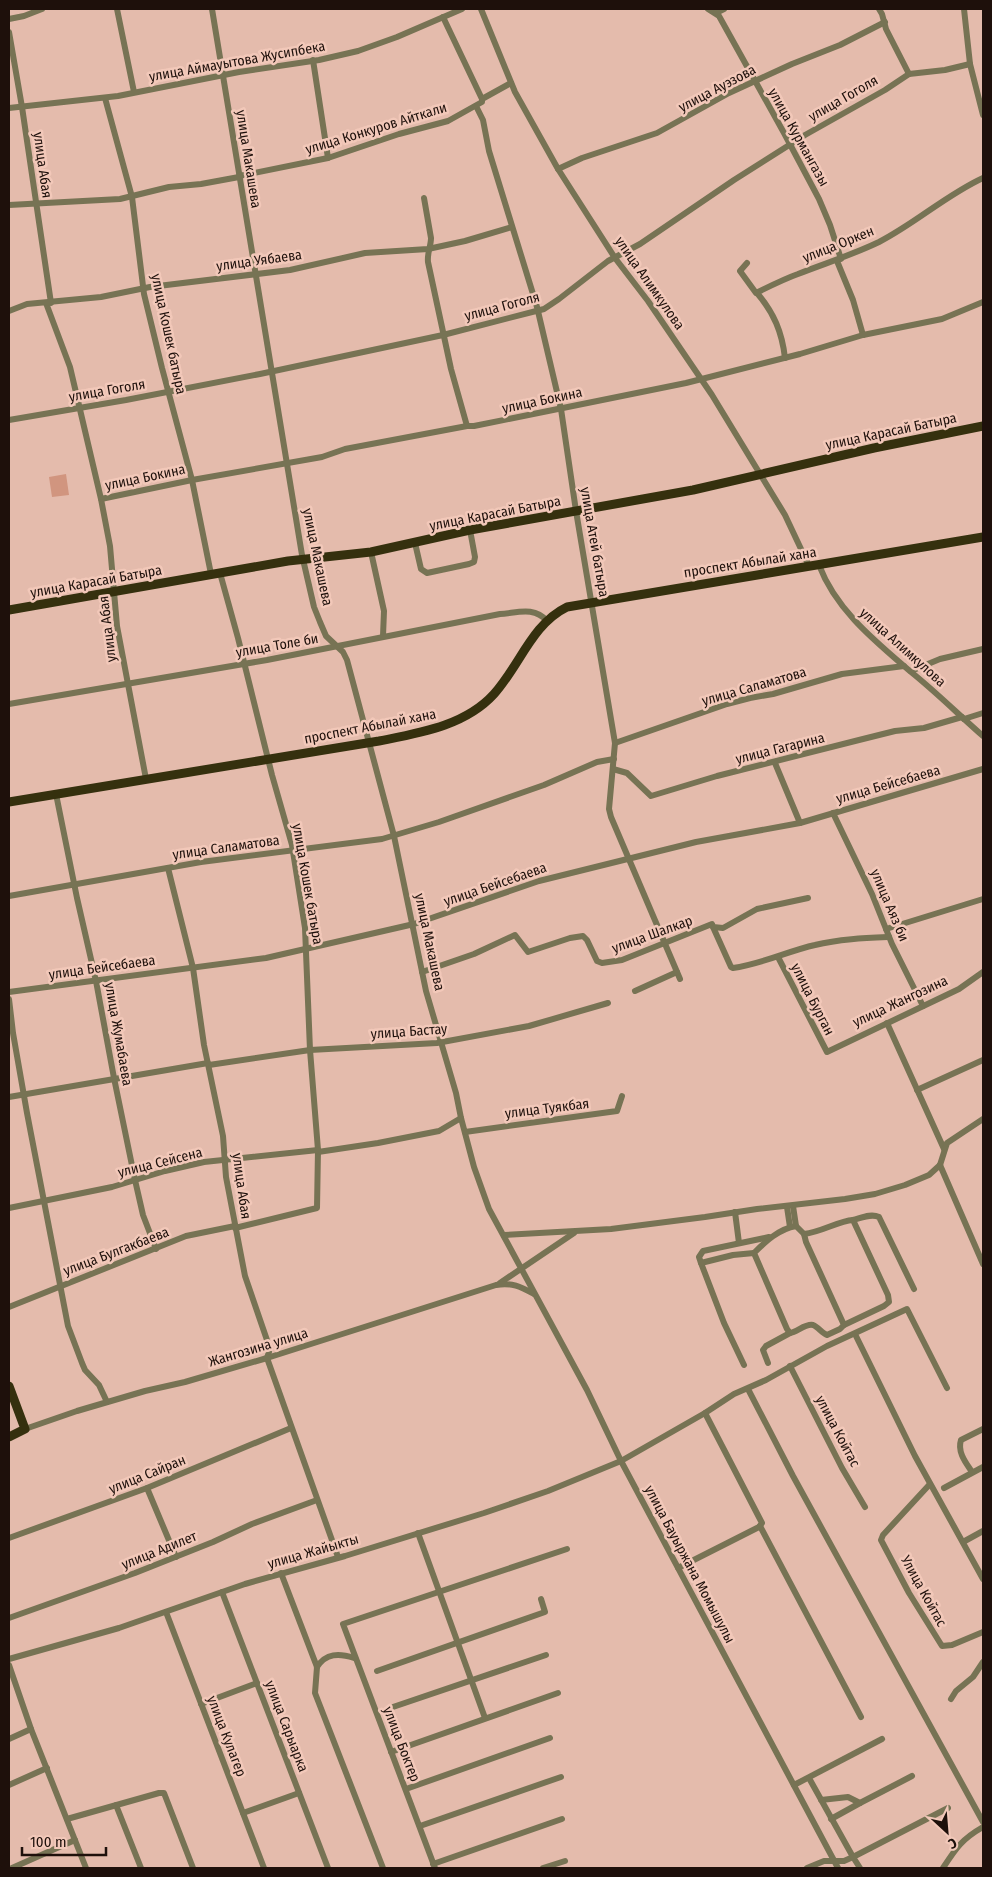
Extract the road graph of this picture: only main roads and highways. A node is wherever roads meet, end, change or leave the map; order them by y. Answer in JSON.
{"nodes":[{"id":1,"x":983,"y":426,"type":"edge"},
{"id":2,"x":983,"y":537,"type":"edge"},
{"id":3,"x":9,"y":610,"type":"edge"},
{"id":4,"x":9,"y":802,"type":"edge"},
{"id":5,"x":9,"y":1386,"type":"edge"},
{"id":6,"x":9,"y":1437,"type":"edge"}],
"edges":[{"from":1,"to":3,"type":"main road","name":"улица Карасай Батыра"},
{"from":2,"to":4,"type":"main road","name":"проспект Абылай хана"},
{"from":5,"to":6,"type":"main road"}]}
